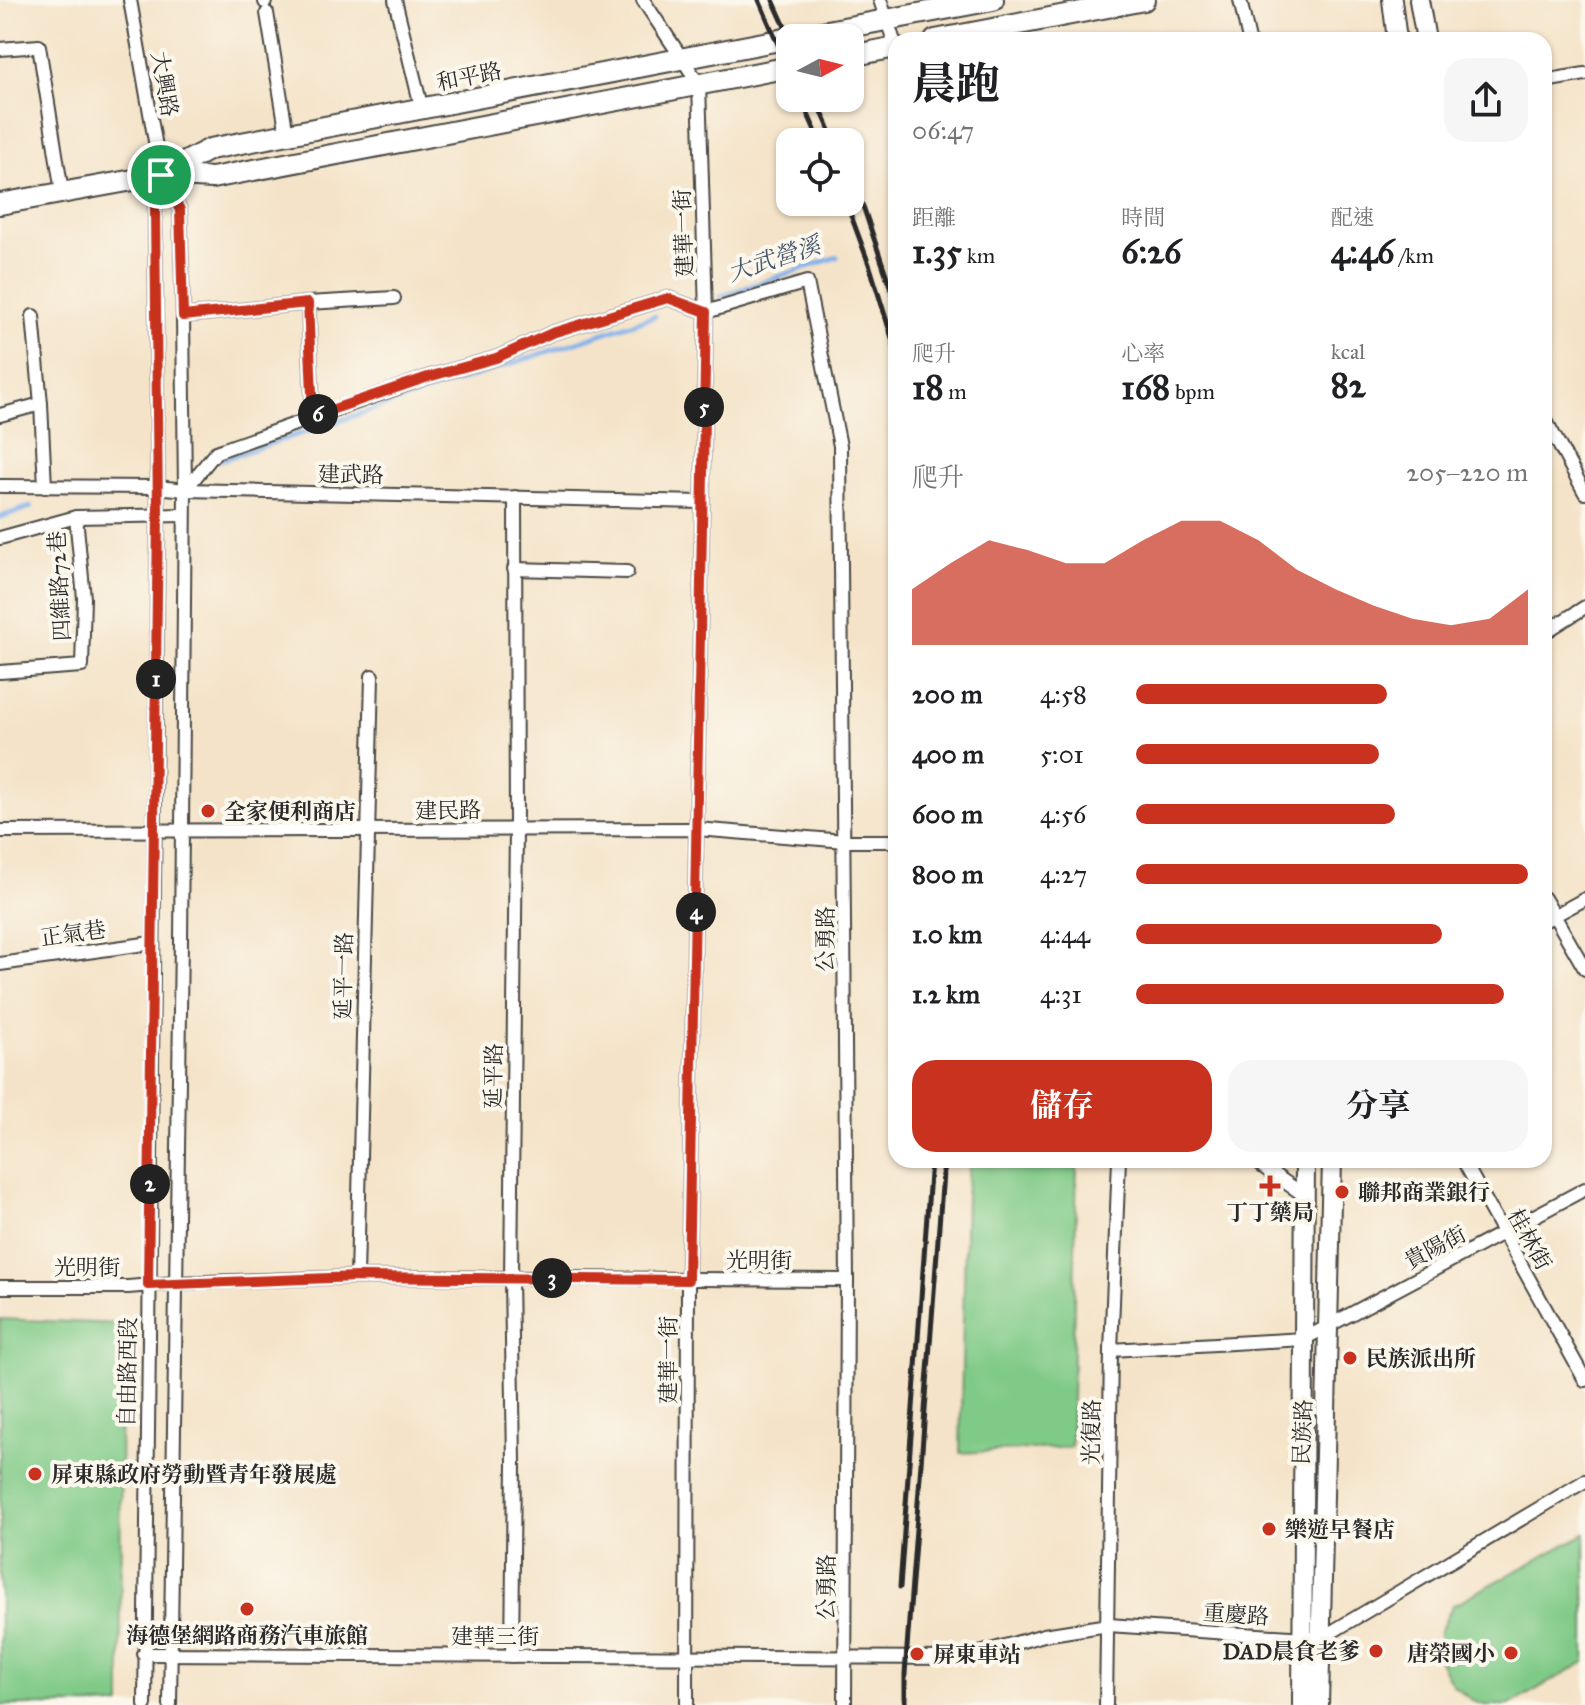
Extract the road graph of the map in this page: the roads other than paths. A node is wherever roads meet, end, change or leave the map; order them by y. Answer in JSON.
{"nodes":[{"id":1,"x":130,"y":0,"type":"edge"},
{"id":2,"x":395,"y":0,"type":"edge"},
{"id":3,"x":643,"y":0,"type":"edge"},
{"id":4,"x":993,"y":0,"type":"edge"},
{"id":5,"x":1144,"y":0,"type":"edge"},
{"id":6,"x":1240,"y":0,"type":"edge"},
{"id":7,"x":1392,"y":0,"type":"edge"},
{"id":8,"x":1419,"y":0,"type":"edge"},
{"id":9,"x":266,"y":5,"type":"edge"},
{"id":10,"x":883,"y":10,"type":"edge"},
{"id":11,"x":836,"y":24,"type":"edge"},
{"id":12,"x":891,"y":32,"type":"edge"},
{"id":13,"x":977,"y":32,"type":"edge"},
{"id":14,"x":1247,"y":32,"type":"edge"},
{"id":15,"x":1396,"y":32,"type":"edge"},
{"id":16,"x":1425,"y":32,"type":"edge"},
{"id":17,"x":776,"y":41,"type":"edge"},
{"id":18,"x":0,"y":49,"type":"edge"},
{"id":19,"x":888,"y":49,"type":"edge"},
{"id":20,"x":864,"y":53,"type":"edge"},
{"id":21,"x":683,"y":59,"type":"junction"},
{"id":22,"x":776,"y":70,"type":"edge"},
{"id":23,"x":1585,"y":74,"type":"edge"},
{"id":24,"x":1552,"y":80,"type":"edge"},
{"id":25,"x":699,"y":84,"type":"junction"},
{"id":26,"x":422,"y":110,"type":"junction"},
{"id":27,"x":287,"y":135,"type":"junction"},
{"id":28,"x":161,"y":175,"type":"junction"},
{"id":29,"x":62,"y":192,"type":"junction"},
{"id":30,"x":0,"y":204,"type":"edge"},
{"id":31,"x":394,"y":298,"type":"dead end"},
{"id":32,"x":308,"y":303,"type":"junction"},
{"id":33,"x":706,"y":312,"type":"junction"},
{"id":34,"x":33,"y":316,"type":"dead end"},
{"id":35,"x":183,"y":316,"type":"junction"},
{"id":36,"x":41,"y":404,"type":"junction"},
{"id":37,"x":0,"y":415,"type":"edge"},
{"id":38,"x":313,"y":416,"type":"junction"},
{"id":39,"x":1552,"y":432,"type":"edge"},
{"id":40,"x":0,"y":486,"type":"edge"},
{"id":41,"x":45,"y":487,"type":"junction"},
{"id":42,"x":158,"y":487,"type":"junction"},
{"id":43,"x":185,"y":490,"type":"junction"},
{"id":44,"x":1585,"y":493,"type":"edge"},
{"id":45,"x":515,"y":497,"type":"junction"},
{"id":46,"x":701,"y":502,"type":"junction"},
{"id":47,"x":158,"y":515,"type":"junction"},
{"id":48,"x":184,"y":515,"type":"junction"},
{"id":49,"x":76,"y":517,"type":"junction"},
{"id":50,"x":0,"y":538,"type":"edge"},
{"id":51,"x":514,"y":569,"type":"junction"},
{"id":52,"x":627,"y":572,"type":"dead end"},
{"id":53,"x":1585,"y":607,"type":"edge"},
{"id":54,"x":1552,"y":628,"type":"edge"},
{"id":55,"x":0,"y":672,"type":"edge"},
{"id":56,"x":372,"y":676,"type":"dead end"},
{"id":57,"x":516,"y":829,"type":"junction"},
{"id":58,"x":697,"y":829,"type":"junction"},
{"id":59,"x":154,"y":830,"type":"junction"},
{"id":60,"x":181,"y":830,"type":"junction"},
{"id":61,"x":0,"y":831,"type":"edge"},
{"id":62,"x":367,"y":832,"type":"junction"},
{"id":63,"x":845,"y":841,"type":"junction"},
{"id":64,"x":888,"y":841,"type":"edge"},
{"id":65,"x":1585,"y":899,"type":"edge"},
{"id":66,"x":1552,"y":916,"type":"edge"},
{"id":67,"x":1552,"y":922,"type":"edge"},
{"id":68,"x":152,"y":943,"type":"junction"},
{"id":69,"x":0,"y":964,"type":"edge"},
{"id":70,"x":1585,"y":969,"type":"edge"},
{"id":71,"x":1119,"y":1168,"type":"edge"},
{"id":72,"x":1264,"y":1168,"type":"edge"},
{"id":73,"x":1305,"y":1168,"type":"edge"},
{"id":74,"x":1332,"y":1168,"type":"edge"},
{"id":75,"x":1467,"y":1168,"type":"edge"},
{"id":76,"x":1585,"y":1189,"type":"edge"},
{"id":77,"x":1304,"y":1195,"type":"junction"},
{"id":78,"x":1503,"y":1233,"type":"junction"},
{"id":79,"x":357,"y":1277,"type":"junction"},
{"id":80,"x":511,"y":1278,"type":"junction"},
{"id":81,"x":688,"y":1280,"type":"junction"},
{"id":82,"x":847,"y":1280,"type":"junction"},
{"id":83,"x":175,"y":1283,"type":"junction"},
{"id":84,"x":148,"y":1285,"type":"junction"},
{"id":85,"x":0,"y":1287,"type":"edge"},
{"id":86,"x":1330,"y":1326,"type":"junction"},
{"id":87,"x":1304,"y":1339,"type":"junction"},
{"id":88,"x":1111,"y":1350,"type":"junction"},
{"id":89,"x":1585,"y":1380,"type":"edge"},
{"id":90,"x":1585,"y":1481,"type":"edge"},
{"id":91,"x":1108,"y":1625,"type":"junction"},
{"id":92,"x":1311,"y":1638,"type":"junction"},
{"id":93,"x":144,"y":1654,"type":"junction"},
{"id":94,"x":170,"y":1655,"type":"junction"},
{"id":95,"x":512,"y":1656,"type":"junction"},
{"id":96,"x":687,"y":1657,"type":"junction"},
{"id":97,"x":846,"y":1657,"type":"junction"},
{"id":98,"x":145,"y":1705,"type":"edge"},
{"id":99,"x":170,"y":1705,"type":"edge"},
{"id":100,"x":687,"y":1705,"type":"edge"},
{"id":101,"x":845,"y":1705,"type":"edge"},
{"id":102,"x":1106,"y":1705,"type":"edge"},
{"id":103,"x":1302,"y":1705,"type":"edge"},
{"id":104,"x":1319,"y":1705,"type":"edge"}],
"edges":[{"from":1,"to":28,"type":"street","name":"大興路"},
{"from":2,"to":26,"type":"street"},
{"from":3,"to":21,"type":"street"},
{"from":4,"to":10,"type":"main road","name":"和平路"},
{"from":5,"to":13,"type":"main road"},
{"from":6,"to":14,"type":"street"},
{"from":7,"to":15,"type":"street"},
{"from":8,"to":16,"type":"street"},
{"from":9,"to":27,"type":"street"},
{"from":10,"to":11,"type":"main road","name":"和平路"},
{"from":10,"to":12,"type":"street"},
{"from":17,"to":21,"type":"main road","name":"和平路"},
{"from":18,"to":29,"type":"street"},
{"from":19,"to":20,"type":"main road"},
{"from":21,"to":25,"type":"street"},
{"from":21,"to":26,"type":"main road","name":"和平路"},
{"from":22,"to":25,"type":"main road","name":"和平路"},
{"from":23,"to":24,"type":"street"},
{"from":25,"to":28,"type":"main road","name":"和平路"},
{"from":25,"to":33,"type":"street","name":"建華一街"},
{"from":26,"to":27,"type":"main road","name":"和平路"},
{"from":27,"to":28,"type":"main road","name":"和平路"},
{"from":28,"to":29,"type":"main road","name":"和平路"},
{"from":28,"to":35,"type":"street"},
{"from":28,"to":42,"type":"street","name":"自由路西段"},
{"from":29,"to":30,"type":"main road","name":"和平路"},
{"from":31,"to":32,"type":"street"},
{"from":32,"to":35,"type":"street"},
{"from":32,"to":38,"type":"street"},
{"from":33,"to":38,"type":"street"},
{"from":33,"to":46,"type":"street","name":"建華一街"},
{"from":33,"to":63,"type":"street","name":"公勇路"},
{"from":34,"to":36,"type":"street"},
{"from":35,"to":43,"type":"street"},
{"from":36,"to":37,"type":"street"},
{"from":36,"to":41,"type":"street"},
{"from":38,"to":43,"type":"street"},
{"from":39,"to":44,"type":"street"},
{"from":40,"to":41,"type":"street","name":"建武路"},
{"from":41,"to":42,"type":"street","name":"建武路"},
{"from":42,"to":43,"type":"street","name":"建武路"},
{"from":42,"to":47,"type":"street","name":"自由路西段"},
{"from":43,"to":45,"type":"street","name":"建武路"},
{"from":43,"to":48,"type":"street"},
{"from":45,"to":46,"type":"street","name":"建武路"},
{"from":45,"to":51,"type":"street","name":"延平路"},
{"from":46,"to":58,"type":"street","name":"建華一街"},
{"from":47,"to":48,"type":"street"},
{"from":47,"to":49,"type":"street"},
{"from":47,"to":59,"type":"street","name":"自由路西段"},
{"from":48,"to":60,"type":"street"},
{"from":49,"to":50,"type":"street"},
{"from":49,"to":55,"type":"street","name":"四維路72巷"},
{"from":51,"to":52,"type":"street"},
{"from":51,"to":57,"type":"street","name":"延平路"},
{"from":53,"to":54,"type":"street"},
{"from":56,"to":62,"type":"street","name":"延平一路"},
{"from":57,"to":58,"type":"street","name":"建民路"},
{"from":57,"to":62,"type":"street","name":"建民路"},
{"from":57,"to":80,"type":"street","name":"延平路"},
{"from":58,"to":63,"type":"street","name":"建民路"},
{"from":58,"to":81,"type":"street","name":"建華一街"},
{"from":59,"to":60,"type":"street","name":"建民路"},
{"from":59,"to":61,"type":"street","name":"建民路"},
{"from":59,"to":68,"type":"street","name":"自由路西段"},
{"from":60,"to":62,"type":"street","name":"建民路"},
{"from":60,"to":83,"type":"street"},
{"from":62,"to":79,"type":"street","name":"延平一路"},
{"from":63,"to":64,"type":"street","name":"建民路"},
{"from":63,"to":82,"type":"street","name":"公勇路"},
{"from":65,"to":66,"type":"street"},
{"from":67,"to":70,"type":"street"},
{"from":68,"to":69,"type":"street","name":"正氣巷"},
{"from":68,"to":84,"type":"street","name":"自由路西段"},
{"from":71,"to":88,"type":"street","name":"光復路"},
{"from":72,"to":77,"type":"street"},
{"from":73,"to":77,"type":"street","name":"民族路"},
{"from":74,"to":86,"type":"street","name":"民族路"},
{"from":75,"to":78,"type":"street","name":"桂林街"},
{"from":76,"to":78,"type":"street","name":"貴陽街"},
{"from":77,"to":87,"type":"street","name":"民族路"},
{"from":78,"to":86,"type":"street","name":"貴陽街"},
{"from":78,"to":89,"type":"street","name":"桂林街"},
{"from":79,"to":80,"type":"street","name":"光明街"},
{"from":79,"to":83,"type":"street","name":"光明街"},
{"from":80,"to":81,"type":"street","name":"光明街"},
{"from":80,"to":95,"type":"street","name":"延平路"},
{"from":81,"to":82,"type":"street","name":"光明街"},
{"from":81,"to":96,"type":"street","name":"建華一街"},
{"from":82,"to":97,"type":"street","name":"公勇路"},
{"from":83,"to":84,"type":"street","name":"光明街"},
{"from":83,"to":94,"type":"street"},
{"from":84,"to":85,"type":"street","name":"光明街"},
{"from":84,"to":93,"type":"street","name":"自由路西段"},
{"from":86,"to":87,"type":"street","name":"貴陽街"},
{"from":86,"to":92,"type":"street","name":"民族路"},
{"from":87,"to":88,"type":"street"},
{"from":87,"to":92,"type":"street","name":"民族路"},
{"from":88,"to":91,"type":"street","name":"光復路"},
{"from":90,"to":92,"type":"street"},
{"from":91,"to":92,"type":"street","name":"重慶路"},
{"from":91,"to":97,"type":"street","name":"重慶路"},
{"from":91,"to":102,"type":"street","name":"光復路"},
{"from":92,"to":103,"type":"street","name":"民族路"},
{"from":92,"to":104,"type":"street","name":"民族路"},
{"from":93,"to":94,"type":"street","name":"建華三街"},
{"from":93,"to":98,"type":"street","name":"自由路西段"},
{"from":94,"to":95,"type":"street","name":"建華三街"},
{"from":94,"to":99,"type":"street"},
{"from":95,"to":96,"type":"street","name":"建華三街"},
{"from":96,"to":97,"type":"street","name":"建華三街"},
{"from":96,"to":100,"type":"street","name":"建華一街"},
{"from":97,"to":101,"type":"street","name":"公勇路"}]}
